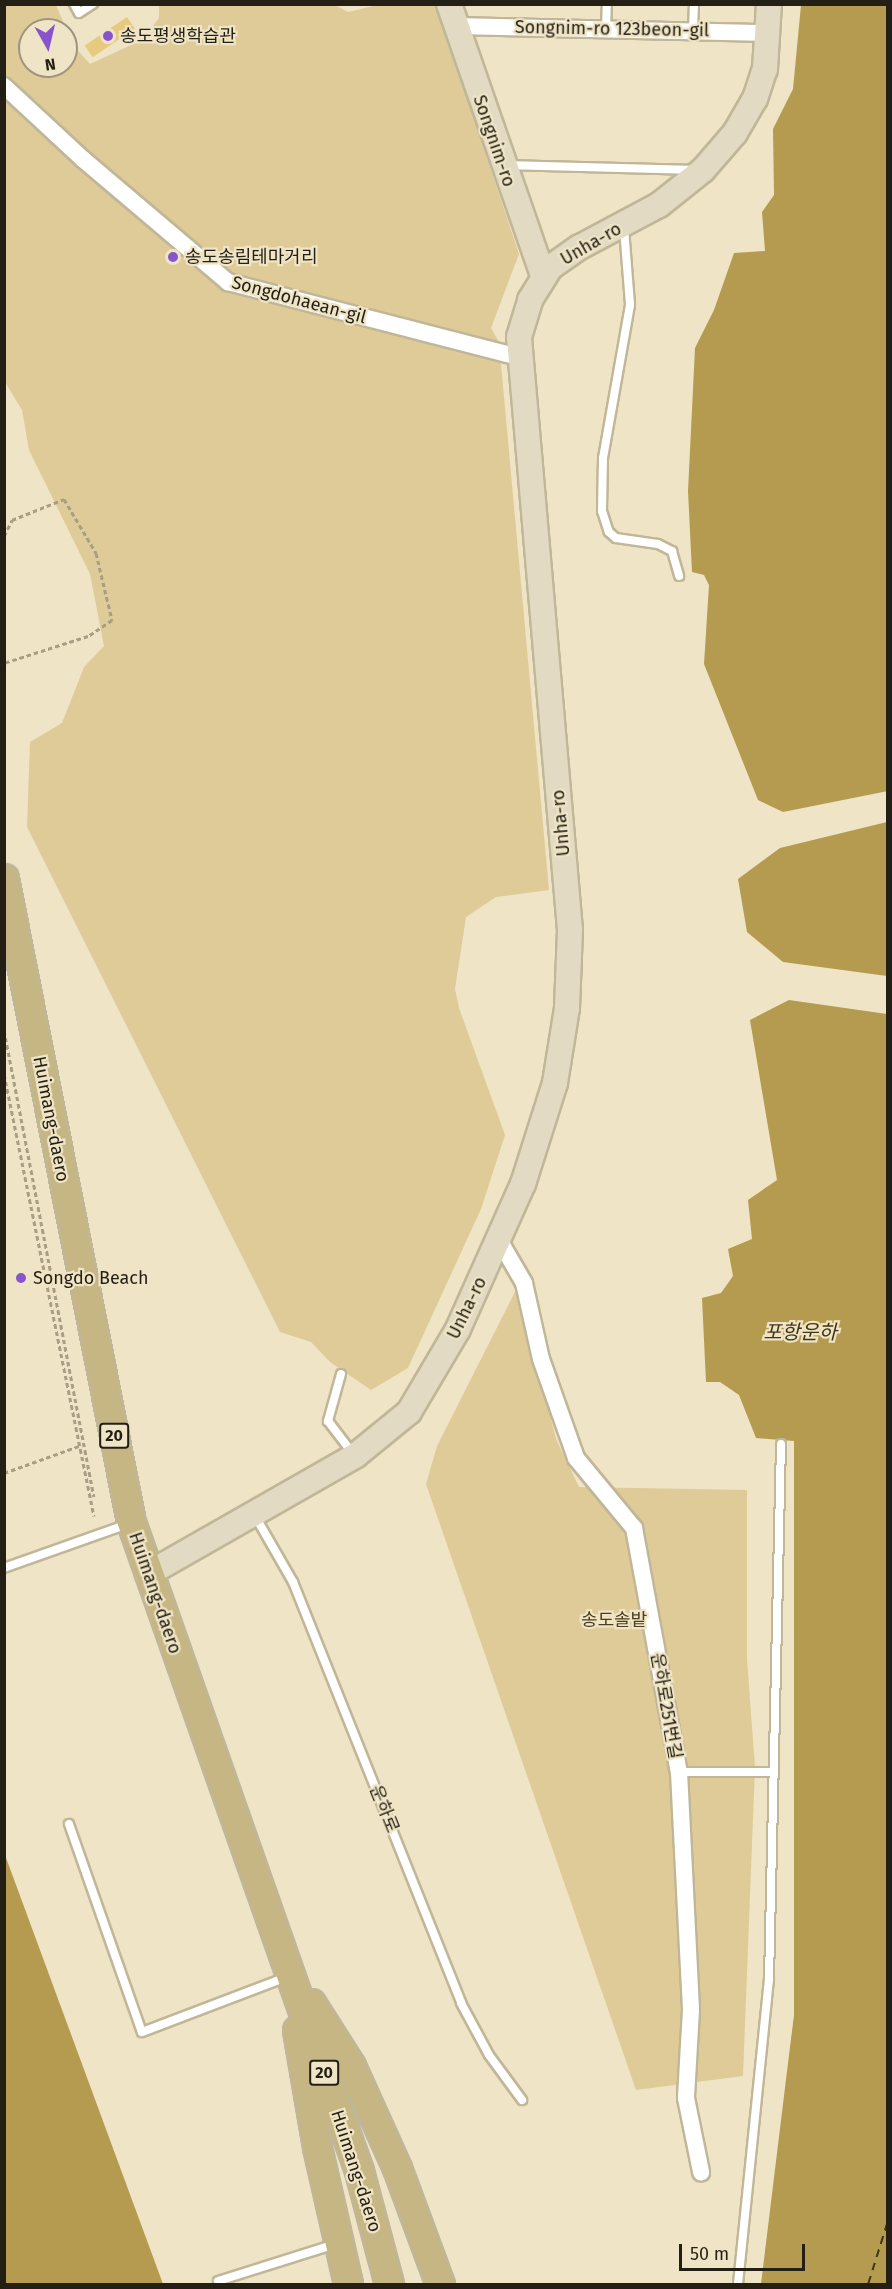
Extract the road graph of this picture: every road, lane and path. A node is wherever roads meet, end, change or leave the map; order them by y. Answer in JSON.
{"nodes":[{"id":1,"x":74,"y":4,"type":"edge"},
{"id":2,"x":93,"y":4,"type":"edge"},
{"id":3,"x":607,"y":4,"type":"edge"},
{"id":4,"x":694,"y":4,"type":"edge"},
{"id":5,"x":769,"y":4,"type":"edge"},
{"id":6,"x":452,"y":15,"type":"edge"},
{"id":7,"x":606,"y":28,"type":"junction"},
{"id":8,"x":693,"y":31,"type":"junction"},
{"id":9,"x":769,"y":33,"type":"junction"},
{"id":10,"x":4,"y":86,"type":"edge"},
{"id":11,"x":501,"y":164,"type":"junction"},
{"id":12,"x":703,"y":170,"type":"junction"},
{"id":13,"x":624,"y":224,"type":"junction"},
{"id":14,"x":543,"y":276,"type":"junction"},
{"id":15,"x":518,"y":357,"type":"junction"},
{"id":16,"x":4,"y":536,"type":"edge"},
{"id":17,"x":679,"y":576,"type":"dead end"},
{"id":18,"x":4,"y":663,"type":"edge"},
{"id":19,"x":4,"y":879,"type":"edge"},
{"id":20,"x":4,"y":1030,"type":"edge"},
{"id":21,"x":4,"y":1074,"type":"edge"},
{"id":22,"x":499,"y":1240,"type":"junction"},
{"id":23,"x":341,"y":1374,"type":"dead end"},
{"id":24,"x":781,"y":1444,"type":"dead end"},
{"id":25,"x":79,"y":1446,"type":"junction"},
{"id":26,"x":355,"y":1456,"type":"junction"},
{"id":27,"x":4,"y":1473,"type":"edge"},
{"id":28,"x":94,"y":1496,"type":"dead end"},
{"id":29,"x":253,"y":1513,"type":"junction"},
{"id":30,"x":94,"y":1516,"type":"dead end"},
{"id":31,"x":131,"y":1522,"type":"junction"},
{"id":32,"x":4,"y":1568,"type":"edge"},
{"id":33,"x":148,"y":1574,"type":"junction"},
{"id":34,"x":679,"y":1772,"type":"junction"},
{"id":35,"x":773,"y":1772,"type":"junction"},
{"id":36,"x":69,"y":1824,"type":"dead end"},
{"id":37,"x":290,"y":1975,"type":"junction"},
{"id":38,"x":522,"y":2100,"type":"dead end"},
{"id":39,"x":701,"y":2172,"type":"dead end"},
{"id":40,"x":339,"y":2242,"type":"junction"},
{"id":41,"x":218,"y":2281,"type":"dead end"},
{"id":42,"x":348,"y":2284,"type":"edge"},
{"id":43,"x":389,"y":2284,"type":"edge"},
{"id":44,"x":440,"y":2284,"type":"edge"},
{"id":45,"x":738,"y":2284,"type":"edge"}],
"edges":[{"from":1,"to":2,"type":"lane"},
{"from":3,"to":7,"type":"lane"},
{"from":4,"to":8,"type":"lane"},
{"from":5,"to":9,"type":"street","name":"Unha-ro"},
{"from":6,"to":7,"type":"street","name":"Songnim-ro 123beon-gil"},
{"from":6,"to":11,"type":"street","name":"Songnim-ro"},
{"from":7,"to":8,"type":"street","name":"Songnim-ro 123beon-gil"},
{"from":8,"to":9,"type":"street","name":"Songnim-ro 123beon-gil"},
{"from":9,"to":12,"type":"street","name":"Unha-ro"},
{"from":10,"to":15,"type":"street","name":"Songdohaean-gil"},
{"from":11,"to":12,"type":"lane"},
{"from":11,"to":14,"type":"street","name":"Songnim-ro"},
{"from":12,"to":13,"type":"street","name":"Unha-ro"},
{"from":13,"to":14,"type":"street","name":"Unha-ro"},
{"from":13,"to":17,"type":"lane"},
{"from":14,"to":15,"type":"street","name":"Unha-ro"},
{"from":15,"to":22,"type":"street","name":"Unha-ro"},
{"from":16,"to":18,"type":"path"},
{"from":19,"to":31,"type":"main road","name":"Huimang-daero","number":"20"},
{"from":20,"to":28,"type":"path"},
{"from":21,"to":25,"type":"path"},
{"from":22,"to":26,"type":"street","name":"Unha-ro"},
{"from":22,"to":34,"type":"street","name":"운하로251번길"},
{"from":23,"to":26,"type":"lane"},
{"from":24,"to":35,"type":"lane"},
{"from":25,"to":27,"type":"path"},
{"from":25,"to":30,"type":"path"},
{"from":26,"to":29,"type":"street","name":"Unha-ro"},
{"from":29,"to":33,"type":"street","name":"Unha-ro"},
{"from":29,"to":38,"type":"lane","name":"운하로"},
{"from":31,"to":32,"type":"lane"},
{"from":31,"to":33,"type":"main road","name":"Huimang-daero","number":"20"},
{"from":33,"to":37,"type":"main road","name":"Huimang-daero","number":"20"},
{"from":34,"to":35,"type":"lane"},
{"from":34,"to":39,"type":"street","name":"운하로251번길"},
{"from":35,"to":45,"type":"lane"},
{"from":36,"to":37,"type":"lane"},
{"from":37,"to":40,"type":"main road"},
{"from":37,"to":43,"type":"main road","name":"Huimang-daero","number":"20"},
{"from":37,"to":44,"type":"main road"},
{"from":40,"to":41,"type":"lane"},
{"from":40,"to":42,"type":"main road"}]}
